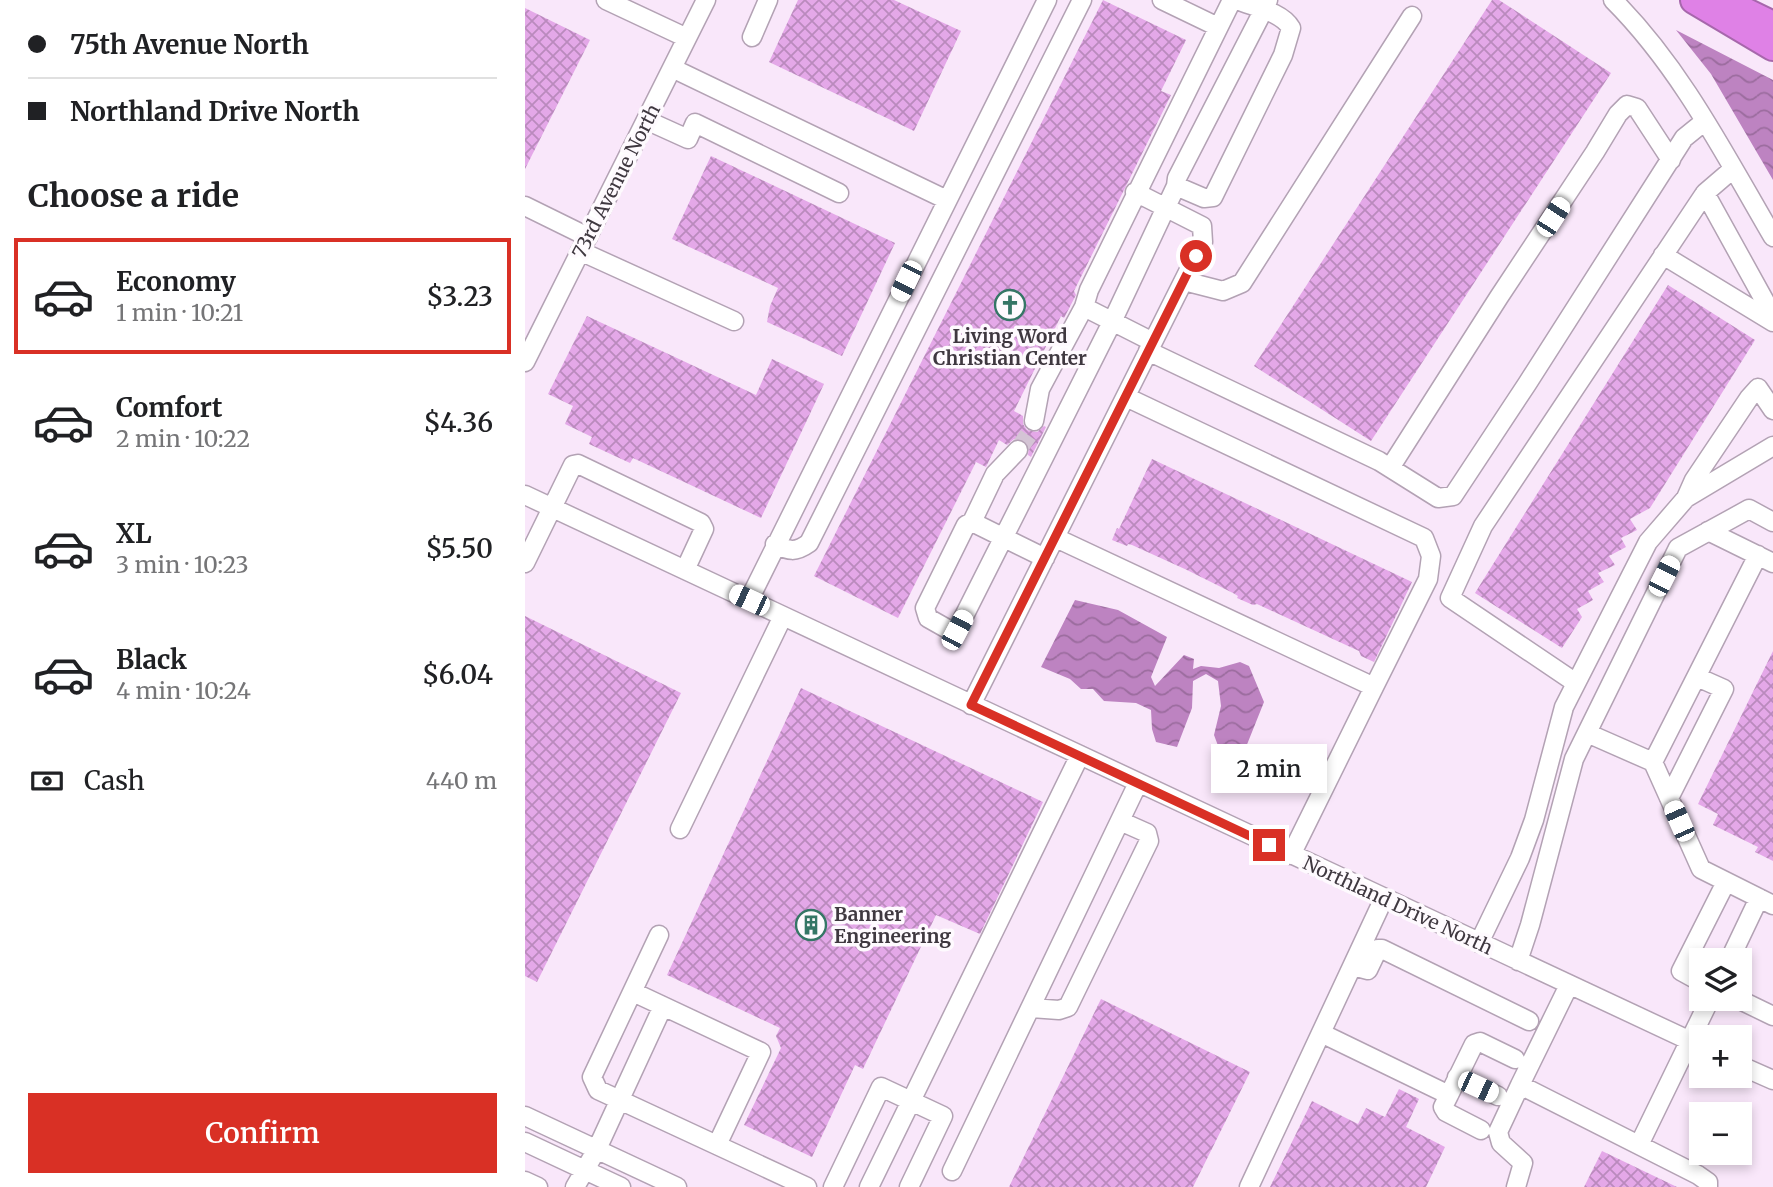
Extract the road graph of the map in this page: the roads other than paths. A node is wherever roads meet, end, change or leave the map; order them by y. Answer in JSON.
{"nodes":[{"id":1,"x":606,"y":0,"type":"edge"},
{"id":2,"x":706,"y":0,"type":"edge"},
{"id":3,"x":768,"y":0,"type":"edge"},
{"id":4,"x":1047,"y":0,"type":"edge"},
{"id":5,"x":1082,"y":0,"type":"edge"},
{"id":6,"x":1162,"y":0,"type":"edge"},
{"id":7,"x":1234,"y":0,"type":"edge"},
{"id":8,"x":1613,"y":0,"type":"edge"},
{"id":9,"x":1694,"y":0,"type":"edge"},
{"id":10,"x":1722,"y":0,"type":"edge"},
{"id":11,"x":1266,"y":5,"type":"edge"},
{"id":12,"x":1412,"y":16,"type":"dead end"},
{"id":13,"x":1773,"y":25,"type":"edge"},
{"id":14,"x":1218,"y":27,"type":"junction"},
{"id":15,"x":752,"y":37,"type":"dead end"},
{"id":16,"x":687,"y":38,"type":"junction"},
{"id":17,"x":1773,"y":47,"type":"edge"},
{"id":18,"x":672,"y":68,"type":"junction"},
{"id":19,"x":646,"y":120,"type":"junction"},
{"id":20,"x":1705,"y":121,"type":"junction"},
{"id":21,"x":1671,"y":160,"type":"junction"},
{"id":22,"x":1733,"y":169,"type":"junction"},
{"id":23,"x":1176,"y":186,"type":"junction"},
{"id":24,"x":1135,"y":192,"type":"junction"},
{"id":25,"x":839,"y":193,"type":"dead end"},
{"id":26,"x":1705,"y":193,"type":"junction"},
{"id":27,"x":947,"y":200,"type":"junction"},
{"id":28,"x":525,"y":206,"type":"edge"},
{"id":29,"x":1165,"y":207,"type":"junction"},
{"id":30,"x":930,"y":233,"type":"junction"},
{"id":31,"x":1773,"y":237,"type":"edge"},
{"id":32,"x":584,"y":244,"type":"junction"},
{"id":33,"x":958,"y":246,"type":"junction"},
{"id":34,"x":1663,"y":256,"type":"junction"},
{"id":35,"x":1184,"y":281,"type":"junction"},
{"id":36,"x":1084,"y":307,"type":"junction"},
{"id":37,"x":1773,"y":316,"type":"edge"},
{"id":38,"x":734,"y":321,"type":"dead end"},
{"id":39,"x":1112,"y":321,"type":"junction"},
{"id":40,"x":1773,"y":322,"type":"edge"},
{"id":41,"x":1150,"y":346,"type":"junction"},
{"id":42,"x":870,"y":353,"type":"junction"},
{"id":43,"x":525,"y":362,"type":"edge"},
{"id":44,"x":898,"y":366,"type":"junction"},
{"id":45,"x":1126,"y":397,"type":"junction"},
{"id":46,"x":1773,"y":410,"type":"edge"},
{"id":47,"x":1034,"y":421,"type":"tunnel mouth"},
{"id":48,"x":1773,"y":446,"type":"edge"},
{"id":49,"x":1018,"y":450,"type":"tunnel mouth"},
{"id":50,"x":1389,"y":468,"type":"junction"},
{"id":51,"x":525,"y":495,"type":"edge"},
{"id":52,"x":1686,"y":498,"type":"junction"},
{"id":53,"x":553,"y":508,"type":"junction"},
{"id":54,"x":972,"y":522,"type":"junction"},
{"id":55,"x":1773,"y":522,"type":"edge"},
{"id":56,"x":1708,"y":531,"type":"junction"},
{"id":57,"x":1005,"y":537,"type":"junction"},
{"id":58,"x":1056,"y":538,"type":"junction"},
{"id":59,"x":775,"y":544,"type":"junction"},
{"id":60,"x":526,"y":557,"type":"edge"},
{"id":61,"x":1045,"y":558,"type":"junction"},
{"id":62,"x":1765,"y":559,"type":"edge"},
{"id":63,"x":685,"y":570,"type":"junction"},
{"id":64,"x":749,"y":600,"type":"junction"},
{"id":65,"x":783,"y":616,"type":"junction"},
{"id":66,"x":1697,"y":677,"type":"junction"},
{"id":67,"x":1576,"y":682,"type":"junction"},
{"id":68,"x":1374,"y":687,"type":"junction"},
{"id":69,"x":971,"y":705,"type":"junction"},
{"id":70,"x":1587,"y":733,"type":"junction"},
{"id":71,"x":1080,"y":755,"type":"junction"},
{"id":72,"x":1653,"y":762,"type":"junction"},
{"id":73,"x":1139,"y":783,"type":"junction"},
{"id":74,"x":1669,"y":798,"type":"junction"},
{"id":75,"x":1120,"y":821,"type":"junction"},
{"id":76,"x":680,"y":829,"type":"dead end"},
{"id":77,"x":1290,"y":855,"type":"junction"},
{"id":78,"x":1726,"y":882,"type":"junction"},
{"id":79,"x":1384,"y":898,"type":"junction"},
{"id":80,"x":1766,"y":901,"type":"edge"},
{"id":81,"x":659,"y":935,"type":"dead end"},
{"id":82,"x":1479,"y":943,"type":"junction"},
{"id":83,"x":1693,"y":948,"type":"edge"},
{"id":84,"x":1737,"y":948,"type":"edge"},
{"id":85,"x":1689,"y":955,"type":"edge"},
{"id":86,"x":1355,"y":961,"type":"junction"},
{"id":87,"x":1518,"y":961,"type":"junction"},
{"id":88,"x":1689,"y":975,"type":"edge"},
{"id":89,"x":1569,"y":985,"type":"junction"},
{"id":90,"x":633,"y":992,"type":"junction"},
{"id":91,"x":663,"y":1006,"type":"junction"},
{"id":92,"x":1752,"y":1006,"type":"edge"},
{"id":93,"x":1031,"y":1008,"type":"junction"},
{"id":94,"x":1773,"y":1016,"type":"edge"},
{"id":95,"x":1529,"y":1021,"type":"dead end"},
{"id":96,"x":1321,"y":1033,"type":"junction"},
{"id":97,"x":1689,"y":1041,"type":"edge"},
{"id":98,"x":1689,"y":1055,"type":"edge"},
{"id":99,"x":1515,"y":1059,"type":"dead end"},
{"id":100,"x":1752,"y":1071,"type":"edge"},
{"id":101,"x":1457,"y":1077,"type":"junction"},
{"id":102,"x":1773,"y":1080,"type":"edge"},
{"id":103,"x":1520,"y":1085,"type":"junction"},
{"id":104,"x":1449,"y":1095,"type":"junction"},
{"id":105,"x":1498,"y":1096,"type":"dead end"},
{"id":106,"x":620,"y":1100,"type":"junction"},
{"id":107,"x":912,"y":1101,"type":"junction"},
{"id":108,"x":525,"y":1116,"type":"edge"},
{"id":109,"x":1481,"y":1130,"type":"dead end"},
{"id":110,"x":525,"y":1142,"type":"edge"},
{"id":111,"x":717,"y":1145,"type":"junction"},
{"id":112,"x":1639,"y":1145,"type":"junction"},
{"id":113,"x":597,"y":1149,"type":"junction"},
{"id":114,"x":585,"y":1170,"type":"junction"},
{"id":115,"x":952,"y":1171,"type":"dead end"},
{"id":116,"x":525,"y":1181,"type":"edge"},
{"id":117,"x":538,"y":1187,"type":"edge"},
{"id":118,"x":575,"y":1187,"type":"edge"},
{"id":119,"x":621,"y":1187,"type":"edge"},
{"id":120,"x":677,"y":1187,"type":"edge"},
{"id":121,"x":807,"y":1187,"type":"edge"},
{"id":122,"x":833,"y":1187,"type":"edge"},
{"id":123,"x":869,"y":1187,"type":"edge"},
{"id":124,"x":909,"y":1187,"type":"edge"},
{"id":125,"x":1249,"y":1187,"type":"edge"},
{"id":126,"x":1516,"y":1187,"type":"edge"},
{"id":127,"x":1708,"y":1187,"type":"edge"}],
"edges":[{"from":1,"to":16,"type":"street"},
{"from":2,"to":16,"type":"street","name":"73rd Avenue North"},
{"from":3,"to":15,"type":"street"},
{"from":4,"to":27,"type":"street"},
{"from":5,"to":33,"type":"street"},
{"from":6,"to":14,"type":"street"},
{"from":7,"to":11,"type":"street"},
{"from":7,"to":14,"type":"street"},
{"from":8,"to":20,"type":"street"},
{"from":9,"to":17,"type":"highway"},
{"from":10,"to":13,"type":"highway"},
{"from":11,"to":23,"type":"street"},
{"from":11,"to":23,"type":"street"},
{"from":12,"to":35,"type":"street"},
{"from":14,"to":24,"type":"street"},
{"from":16,"to":18,"type":"street","name":"73rd Avenue North"},
{"from":18,"to":19,"type":"street","name":"73rd Avenue North"},
{"from":18,"to":27,"type":"street"},
{"from":19,"to":25,"type":"street"},
{"from":19,"to":32,"type":"street","name":"73rd Avenue North"},
{"from":20,"to":21,"type":"street"},
{"from":20,"to":22,"type":"street"},
{"from":21,"to":50,"type":"street"},
{"from":21,"to":50,"type":"street"},
{"from":22,"to":26,"type":"street"},
{"from":22,"to":31,"type":"street"},
{"from":23,"to":29,"type":"street"},
{"from":24,"to":29,"type":"street"},
{"from":24,"to":36,"type":"street"},
{"from":26,"to":34,"type":"street"},
{"from":26,"to":37,"type":"street"},
{"from":27,"to":30,"type":"street"},
{"from":28,"to":32,"type":"street"},
{"from":29,"to":35,"type":"street"},
{"from":29,"to":39,"type":"street"},
{"from":30,"to":33,"type":"street"},
{"from":30,"to":42,"type":"street"},
{"from":32,"to":38,"type":"street"},
{"from":32,"to":43,"type":"street","name":"73rd Avenue North"},
{"from":33,"to":44,"type":"street"},
{"from":34,"to":40,"type":"street"},
{"from":34,"to":67,"type":"street"},
{"from":35,"to":41,"type":"street"},
{"from":36,"to":39,"type":"street"},
{"from":36,"to":47,"type":"street"},
{"from":39,"to":41,"type":"street"},
{"from":39,"to":57,"type":"street"},
{"from":41,"to":45,"type":"street"},
{"from":41,"to":50,"type":"street"},
{"from":42,"to":44,"type":"street"},
{"from":42,"to":59,"type":"street"},
{"from":44,"to":59,"type":"street"},
{"from":45,"to":58,"type":"street"},
{"from":45,"to":68,"type":"street"},
{"from":46,"to":52,"type":"street"},
{"from":48,"to":52,"type":"street"},
{"from":49,"to":54,"type":"street"},
{"from":51,"to":53,"type":"street","name":"Northland Drive North"},
{"from":52,"to":67,"type":"street"},
{"from":53,"to":60,"type":"street"},
{"from":53,"to":63,"type":"street","name":"Northland Drive North"},
{"from":53,"to":63,"type":"street"},
{"from":54,"to":57,"type":"street"},
{"from":54,"to":57,"type":"street"},
{"from":55,"to":56,"type":"street"},
{"from":56,"to":62,"type":"street"},
{"from":56,"to":70,"type":"street"},
{"from":57,"to":61,"type":"street"},
{"from":58,"to":61,"type":"street"},
{"from":58,"to":68,"type":"street"},
{"from":59,"to":64,"type":"street"},
{"from":61,"to":69,"type":"street"},
{"from":62,"to":66,"type":"street"},
{"from":63,"to":64,"type":"street","name":"Northland Drive North"},
{"from":64,"to":65,"type":"street","name":"Northland Drive North"},
{"from":65,"to":69,"type":"street","name":"Northland Drive North"},
{"from":65,"to":76,"type":"street"},
{"from":66,"to":72,"type":"street"},
{"from":66,"to":74,"type":"street"},
{"from":67,"to":82,"type":"street"},
{"from":68,"to":77,"type":"street"},
{"from":69,"to":71,"type":"street","name":"Northland Drive North"},
{"from":70,"to":72,"type":"street"},
{"from":70,"to":87,"type":"street"},
{"from":71,"to":73,"type":"street","name":"Northland Drive North"},
{"from":71,"to":107,"type":"street"},
{"from":72,"to":74,"type":"street"},
{"from":73,"to":75,"type":"street"},
{"from":73,"to":77,"type":"street","name":"Northland Drive North"},
{"from":74,"to":78,"type":"street"},
{"from":75,"to":93,"type":"street"},
{"from":75,"to":93,"type":"street"},
{"from":77,"to":79,"type":"street","name":"Northland Drive North"},
{"from":78,"to":80,"type":"street"},
{"from":78,"to":83,"type":"street"},
{"from":79,"to":82,"type":"street","name":"Northland Drive North"},
{"from":79,"to":86,"type":"street"},
{"from":80,"to":84,"type":"street"},
{"from":81,"to":90,"type":"street"},
{"from":82,"to":87,"type":"street","name":"Northland Drive North"},
{"from":85,"to":88,"type":"street"},
{"from":86,"to":95,"type":"street"},
{"from":86,"to":96,"type":"street"},
{"from":87,"to":89,"type":"street","name":"Northland Drive North"},
{"from":89,"to":97,"type":"street","name":"Northland Drive North"},
{"from":89,"to":103,"type":"street"},
{"from":90,"to":91,"type":"street"},
{"from":90,"to":106,"type":"street"},
{"from":91,"to":106,"type":"street"},
{"from":91,"to":111,"type":"street"},
{"from":92,"to":94,"type":"street"},
{"from":93,"to":115,"type":"street"},
{"from":96,"to":104,"type":"street"},
{"from":96,"to":125,"type":"street"},
{"from":98,"to":112,"type":"street"},
{"from":99,"to":101,"type":"street"},
{"from":100,"to":102,"type":"street"},
{"from":101,"to":104,"type":"street"},
{"from":101,"to":105,"type":"street"},
{"from":103,"to":112,"type":"street"},
{"from":103,"to":126,"type":"street"},
{"from":104,"to":109,"type":"street"},
{"from":106,"to":111,"type":"street"},
{"from":106,"to":113,"type":"street"},
{"from":107,"to":122,"type":"street"},
{"from":107,"to":123,"type":"street"},
{"from":107,"to":124,"type":"street"},
{"from":108,"to":113,"type":"street"},
{"from":110,"to":114,"type":"street"},
{"from":111,"to":121,"type":"street"},
{"from":112,"to":127,"type":"street"},
{"from":113,"to":114,"type":"street"},
{"from":113,"to":120,"type":"street"},
{"from":114,"to":118,"type":"street"},
{"from":114,"to":119,"type":"street"},
{"from":116,"to":117,"type":"street"}]}
